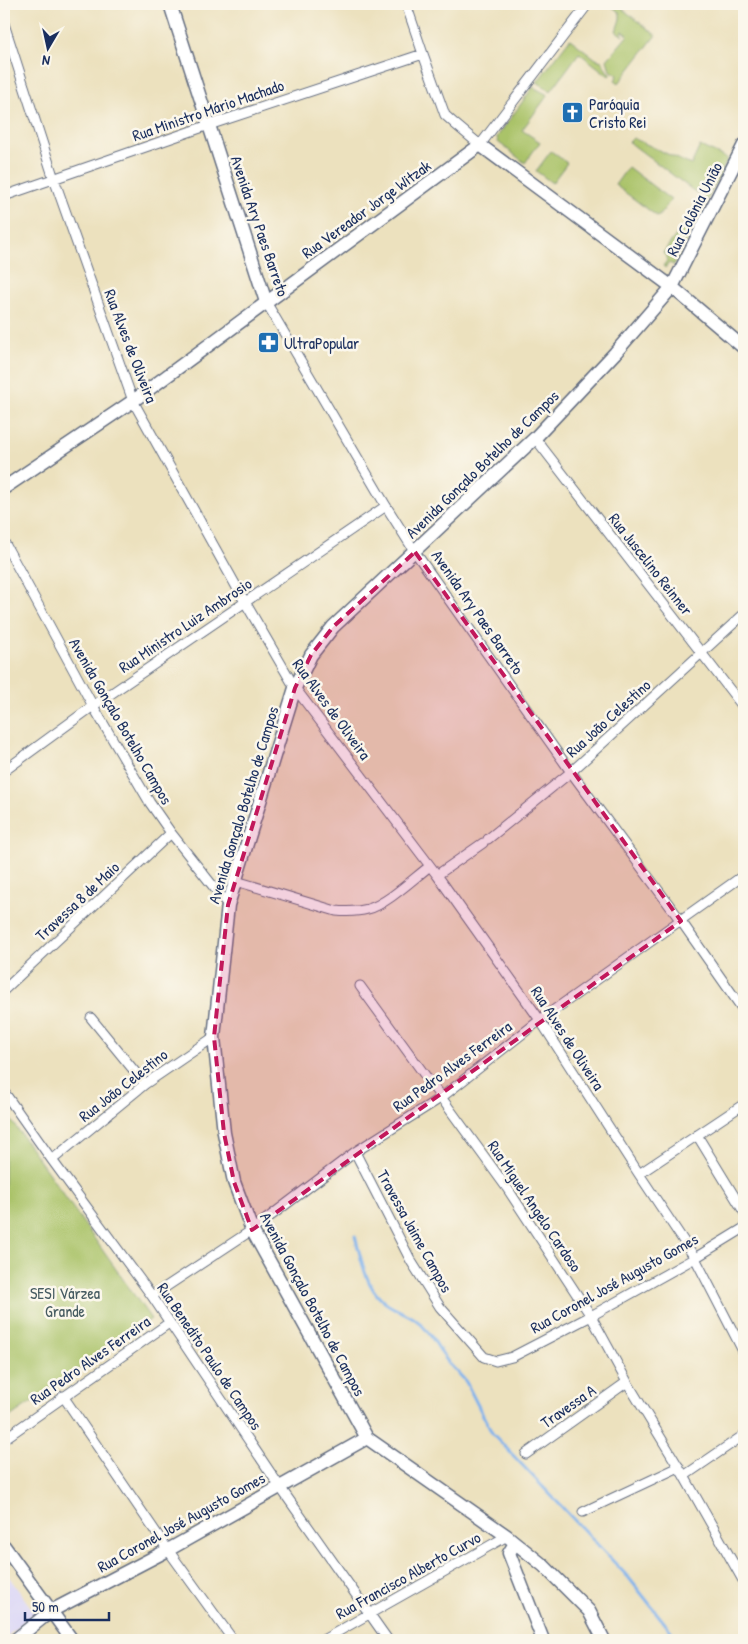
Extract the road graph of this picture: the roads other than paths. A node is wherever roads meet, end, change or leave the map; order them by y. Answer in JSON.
{"nodes":[{"id":1,"x":170,"y":4,"type":"edge"},
{"id":2,"x":406,"y":4,"type":"edge"},
{"id":3,"x":588,"y":4,"type":"edge"},
{"id":4,"x":4,"y":24,"type":"edge"},
{"id":5,"x":423,"y":54,"type":"junction"},
{"id":6,"x":209,"y":125,"type":"junction"},
{"id":7,"x":480,"y":145,"type":"junction"},
{"id":8,"x":744,"y":145,"type":"edge"},
{"id":9,"x":54,"y":178,"type":"junction"},
{"id":10,"x":4,"y":196,"type":"edge"},
{"id":11,"x":672,"y":288,"type":"junction"},
{"id":12,"x":266,"y":302,"type":"junction"},
{"id":13,"x":744,"y":348,"type":"edge"},
{"id":14,"x":133,"y":401,"type":"junction"},
{"id":15,"x":535,"y":438,"type":"junction"},
{"id":16,"x":4,"y":488,"type":"edge"},
{"id":17,"x":386,"y":506,"type":"junction"},
{"id":18,"x":4,"y":542,"type":"edge"},
{"id":19,"x":415,"y":552,"type":"junction"},
{"id":20,"x":245,"y":602,"type":"junction"},
{"id":21,"x":744,"y":614,"type":"edge"},
{"id":22,"x":701,"y":653,"type":"junction"},
{"id":23,"x":295,"y":688,"type":"junction"},
{"id":24,"x":93,"y":706,"type":"junction"},
{"id":25,"x":744,"y":708,"type":"edge"},
{"id":26,"x":4,"y":771,"type":"edge"},
{"id":27,"x":571,"y":772,"type":"junction"},
{"id":28,"x":171,"y":834,"type":"junction"},
{"id":29,"x":430,"y":866,"type":"junction"},
{"id":30,"x":437,"y":875,"type":"junction"},
{"id":31,"x":744,"y":875,"type":"edge"},
{"id":32,"x":236,"y":882,"type":"junction"},
{"id":33,"x":228,"y":905,"type":"junction"},
{"id":34,"x":681,"y":921,"type":"junction"},
{"id":35,"x":360,"y":986,"type":"dead end"},
{"id":36,"x":4,"y":990,"type":"edge"},
{"id":37,"x":744,"y":1011,"type":"edge"},
{"id":38,"x":91,"y":1018,"type":"dead end"},
{"id":39,"x":540,"y":1020,"type":"junction"},
{"id":40,"x":214,"y":1037,"type":"junction"},
{"id":41,"x":145,"y":1084,"type":"junction"},
{"id":42,"x":4,"y":1092,"type":"edge"},
{"id":43,"x":442,"y":1097,"type":"junction"},
{"id":44,"x":744,"y":1104,"type":"edge"},
{"id":45,"x":697,"y":1135,"type":"junction"},
{"id":46,"x":355,"y":1152,"type":"junction"},
{"id":47,"x":52,"y":1160,"type":"junction"},
{"id":48,"x":638,"y":1174,"type":"junction"},
{"id":49,"x":744,"y":1212,"type":"edge"},
{"id":50,"x":744,"y":1228,"type":"edge"},
{"id":51,"x":252,"y":1230,"type":"junction"},
{"id":52,"x":695,"y":1258,"type":"junction"},
{"id":53,"x":152,"y":1296,"type":"junction"},
{"id":54,"x":591,"y":1316,"type":"junction"},
{"id":55,"x":169,"y":1323,"type":"junction"},
{"id":56,"x":744,"y":1354,"type":"edge"},
{"id":57,"x":496,"y":1360,"type":"joint"},
{"id":58,"x":627,"y":1382,"type":"junction"},
{"id":59,"x":63,"y":1396,"type":"junction"},
{"id":60,"x":744,"y":1435,"type":"edge"},
{"id":61,"x":367,"y":1438,"type":"junction"},
{"id":62,"x":4,"y":1439,"type":"edge"},
{"id":63,"x":526,"y":1454,"type":"dead end"},
{"id":64,"x":679,"y":1467,"type":"junction"},
{"id":65,"x":684,"y":1476,"type":"junction"},
{"id":66,"x":280,"y":1487,"type":"junction"},
{"id":67,"x":583,"y":1512,"type":"dead end"},
{"id":68,"x":511,"y":1540,"type":"junction"},
{"id":69,"x":4,"y":1546,"type":"edge"},
{"id":70,"x":168,"y":1550,"type":"junction"},
{"id":71,"x":744,"y":1582,"type":"edge"},
{"id":72,"x":51,"y":1611,"type":"junction"},
{"id":73,"x":370,"y":1614,"type":"junction"},
{"id":74,"x":15,"y":1640,"type":"edge"},
{"id":75,"x":72,"y":1640,"type":"edge"},
{"id":76,"x":233,"y":1640,"type":"edge"},
{"id":77,"x":323,"y":1640,"type":"edge"},
{"id":78,"x":388,"y":1640,"type":"edge"},
{"id":79,"x":543,"y":1640,"type":"edge"},
{"id":80,"x":604,"y":1640,"type":"edge"}],
"edges":[{"from":1,"to":6,"type":"street","name":"Avenida Ary Paes Barreto"},
{"from":2,"to":5,"type":"street"},
{"from":3,"to":7,"type":"street","name":"Rua Vereador Jorge Witzak"},
{"from":4,"to":9,"type":"street","name":"Rua Alves de Oliveira"},
{"from":5,"to":6,"type":"street","name":"Rua Ministro Mário Machado"},
{"from":5,"to":7,"type":"street"},
{"from":6,"to":9,"type":"street","name":"Rua Ministro Mário Machado"},
{"from":6,"to":12,"type":"street","name":"Avenida Ary Paes Barreto"},
{"from":7,"to":11,"type":"street"},
{"from":7,"to":12,"type":"street","name":"Rua Vereador Jorge Witzak"},
{"from":8,"to":11,"type":"street","name":"Rua Colônia União"},
{"from":9,"to":10,"type":"street","name":"Rua Ministro Mário Machado"},
{"from":9,"to":14,"type":"street","name":"Rua Alves de Oliveira"},
{"from":11,"to":13,"type":"street"},
{"from":11,"to":15,"type":"street","name":"Avenida Gonçalo Botelho de Campos"},
{"from":12,"to":14,"type":"street","name":"Rua Vereador Jorge Witzak"},
{"from":12,"to":17,"type":"street","name":"Avenida Ary Paes Barreto"},
{"from":14,"to":16,"type":"street","name":"Rua Vereador Jorge Witzak"},
{"from":14,"to":20,"type":"street","name":"Rua Alves de Oliveira"},
{"from":15,"to":19,"type":"street","name":"Avenida Gonçalo Botelho de Campos"},
{"from":15,"to":22,"type":"street","name":"Rua Juscelino Reinner"},
{"from":17,"to":19,"type":"street","name":"Avenida Ary Paes Barreto"},
{"from":17,"to":20,"type":"street","name":"Rua Ministro Luiz Ambrosio"},
{"from":18,"to":24,"type":"street","name":"Avenida Gonçalo Botelho Campos"},
{"from":19,"to":23,"type":"street","name":"Avenida Gonçalo Botelho de Campos"},
{"from":19,"to":27,"type":"street","name":"Avenida Ary Paes Barreto"},
{"from":20,"to":23,"type":"street","name":"Rua Alves de Oliveira"},
{"from":20,"to":24,"type":"street","name":"Rua Ministro Luiz Ambrosio"},
{"from":21,"to":22,"type":"street","name":"Rua João Celestino"},
{"from":22,"to":25,"type":"street","name":"Rua Juscelino Reinner"},
{"from":22,"to":27,"type":"street","name":"Rua João Celestino"},
{"from":23,"to":29,"type":"street","name":"Rua Alves de Oliveira"},
{"from":23,"to":32,"type":"street","name":"Avenida Gonçalo Botelho de Campos"},
{"from":24,"to":26,"type":"street","name":"Rua Ministro Luiz Ambrosio"},
{"from":24,"to":28,"type":"street","name":"Avenida Gonçalo Botelho Campos"},
{"from":27,"to":30,"type":"street","name":"Rua João Celestino"},
{"from":27,"to":34,"type":"street","name":"Avenida Ary Paes Barreto"},
{"from":28,"to":33,"type":"street","name":"Avenida Gonçalo Botelho Campos"},
{"from":28,"to":36,"type":"street","name":"Travessa 8 de Maio"},
{"from":29,"to":30,"type":"street","name":"Rua Alves de Oliveira"},
{"from":29,"to":32,"type":"street"},
{"from":30,"to":39,"type":"street","name":"Rua Alves de Oliveira"},
{"from":31,"to":34,"type":"street","name":"Rua Pedro Alves Ferreira"},
{"from":32,"to":33,"type":"street","name":"Avenida Gonçalo Botelho de Campos"},
{"from":33,"to":40,"type":"street","name":"Avenida Gonçalo Botelho de Campos"},
{"from":34,"to":37,"type":"street","name":"Avenida Ary Paes Barreto"},
{"from":34,"to":39,"type":"street","name":"Rua Pedro Alves Ferreira"},
{"from":35,"to":43,"type":"street","name":"Rua Miguel Angelo Cardoso"},
{"from":38,"to":41,"type":"street"},
{"from":39,"to":43,"type":"street","name":"Rua Pedro Alves Ferreira"},
{"from":39,"to":48,"type":"street","name":"Rua Alves de Oliveira"},
{"from":40,"to":41,"type":"street","name":"Rua João Celestino"},
{"from":40,"to":51,"type":"street","name":"Avenida Gonçalo Botelho de Campos"},
{"from":41,"to":47,"type":"street","name":"Rua João Celestino"},
{"from":42,"to":47,"type":"street","name":"Rua Benedito Paulo de Campos"},
{"from":43,"to":46,"type":"street","name":"Rua Pedro Alves Ferreira"},
{"from":43,"to":54,"type":"street","name":"Rua Miguel Angelo Cardoso"},
{"from":44,"to":45,"type":"street"},
{"from":45,"to":48,"type":"street"},
{"from":45,"to":49,"type":"street"},
{"from":46,"to":51,"type":"street","name":"Rua Pedro Alves Ferreira"},
{"from":46,"to":57,"type":"street","name":"Travessa Jaime Campos"},
{"from":47,"to":53,"type":"street","name":"Rua Benedito Paulo de Campos"},
{"from":48,"to":52,"type":"street","name":"Rua Alves de Oliveira"},
{"from":50,"to":52,"type":"street","name":"Rua Coronel José Augusto Gomes"},
{"from":51,"to":53,"type":"street","name":"Rua Pedro Alves Ferreira"},
{"from":51,"to":61,"type":"street","name":"Avenida Gonçalo Botelho de Campos"},
{"from":52,"to":54,"type":"street","name":"Rua Coronel José Augusto Gomes"},
{"from":52,"to":56,"type":"street","name":"Rua Alves de Oliveira"},
{"from":53,"to":55,"type":"street","name":"Rua Benedito Paulo de Campos"},
{"from":54,"to":57,"type":"street","name":"Rua Coronel José Augusto Gomes"},
{"from":54,"to":58,"type":"street","name":"Rua Miguel Angelo Cardoso"},
{"from":55,"to":59,"type":"street","name":"Rua Pedro Alves Ferreira"},
{"from":55,"to":66,"type":"street","name":"Rua Benedito Paulo de Campos"},
{"from":58,"to":63,"type":"street","name":"Travessa A"},
{"from":58,"to":64,"type":"street","name":"Rua Miguel Angelo Cardoso"},
{"from":59,"to":62,"type":"street","name":"Rua Pedro Alves Ferreira"},
{"from":59,"to":70,"type":"street"},
{"from":60,"to":65,"type":"street"},
{"from":61,"to":66,"type":"street","name":"Rua Coronel José Augusto Gomes"},
{"from":61,"to":68,"type":"street","name":"Avenida Gonçalo Botelho de Campos"},
{"from":64,"to":65,"type":"street","name":"Rua Miguel Angelo Cardoso"},
{"from":64,"to":67,"type":"street"},
{"from":65,"to":71,"type":"street","name":"Rua Miguel Angelo Cardoso"},
{"from":66,"to":70,"type":"street","name":"Rua Coronel José Augusto Gomes"},
{"from":66,"to":73,"type":"street","name":"Rua Benedito Paulo de Campos"},
{"from":68,"to":73,"type":"street","name":"Rua Francisco Alberto Curvo"},
{"from":68,"to":79,"type":"street"},
{"from":68,"to":80,"type":"street","name":"Avenida Gonçalo Botelho de Campos"},
{"from":69,"to":72,"type":"street"},
{"from":70,"to":72,"type":"street","name":"Rua Coronel José Augusto Gomes"},
{"from":70,"to":76,"type":"street"},
{"from":72,"to":74,"type":"street","name":"Rua Coronel José Augusto Gomes"},
{"from":72,"to":75,"type":"street"},
{"from":73,"to":77,"type":"street","name":"Rua Francisco Alberto Curvo"},
{"from":73,"to":78,"type":"street","name":"Rua Benedito Paulo de Campos"}]}
